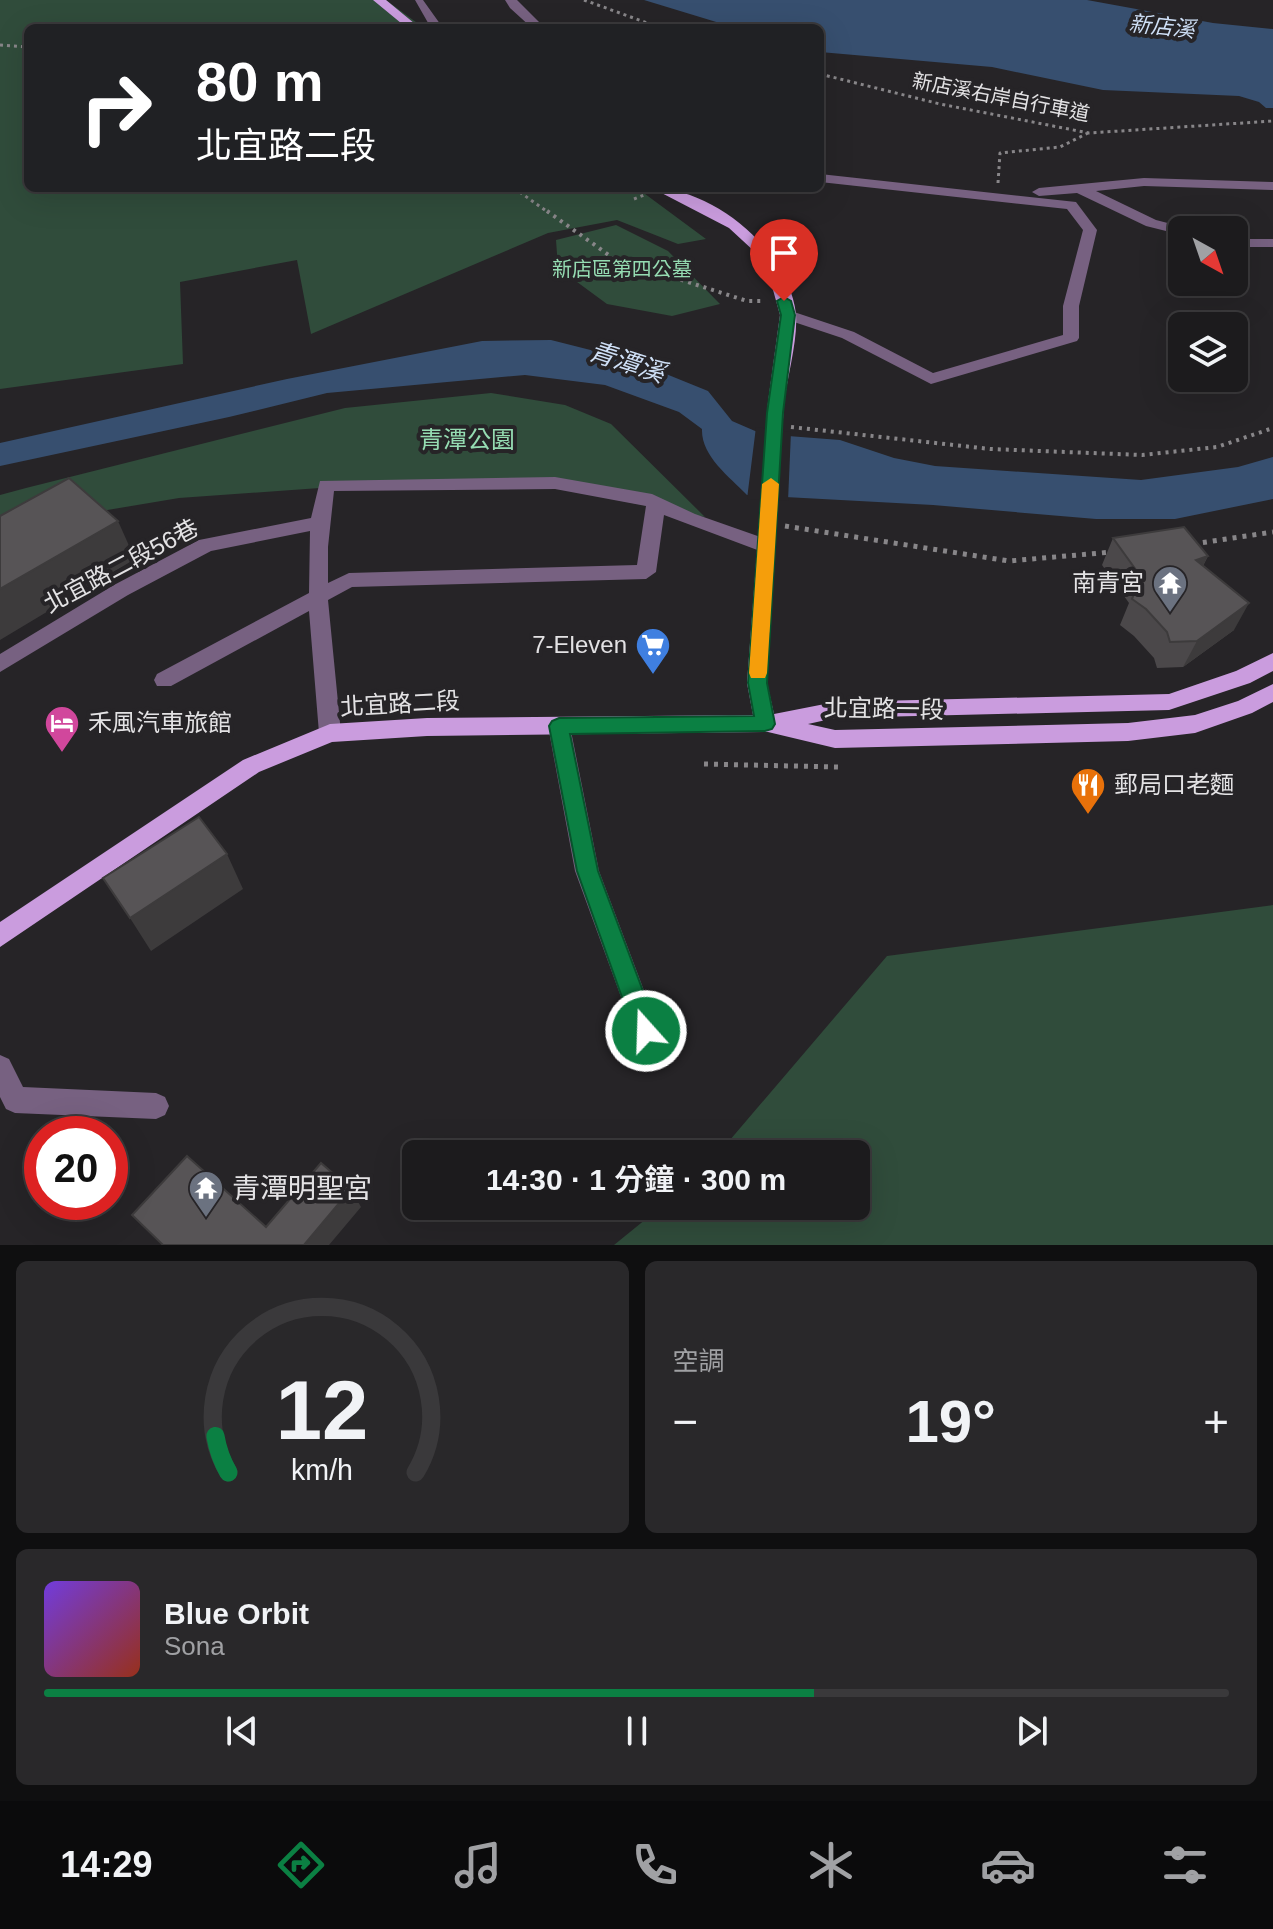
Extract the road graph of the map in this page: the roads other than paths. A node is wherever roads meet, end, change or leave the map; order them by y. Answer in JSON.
{"nodes":[{"id":1,"x":379,"y":0,"type":"edge"},
{"id":2,"x":511,"y":0,"type":"edge"},
{"id":3,"x":419,"y":2,"type":"edge"},
{"id":4,"x":409,"y":24,"type":"edge"},
{"id":5,"x":434,"y":24,"type":"edge"},
{"id":6,"x":534,"y":24,"type":"edge"},
{"id":7,"x":824,"y":178,"type":"edge"},
{"id":8,"x":1273,"y":186,"type":"edge"},
{"id":9,"x":1081,"y":189,"type":"junction"},
{"id":10,"x":668,"y":192,"type":"edge"},
{"id":11,"x":679,"y":192,"type":"edge"},
{"id":12,"x":979,"y":195,"type":"junction"},
{"id":13,"x":705,"y":208,"type":"junction"},
{"id":14,"x":1168,"y":227,"type":"edge"},
{"id":15,"x":1248,"y":243,"type":"edge"},
{"id":16,"x":1273,"y":243,"type":"edge"},
{"id":17,"x":786,"y":308,"type":"junction"},
{"id":18,"x":656,"y":503,"type":"junction"},
{"id":19,"x":320,"y":523,"type":"junction"},
{"id":20,"x":765,"y":546,"type":"junction"},
{"id":21,"x":317,"y":598,"type":"junction"},
{"id":22,"x":1273,"y":661,"type":"edge"},
{"id":23,"x":0,"y":664,"type":"edge"},
{"id":24,"x":164,"y":680,"type":"dead end"},
{"id":25,"x":1273,"y":692,"type":"edge"},
{"id":26,"x":765,"y":724,"type":"junction"},
{"id":27,"x":559,"y":726,"type":"junction"},
{"id":28,"x":330,"y":733,"type":"junction"},
{"id":29,"x":0,"y":936,"type":"edge"},
{"id":30,"x":656,"y":1057,"type":"dead end"},
{"id":31,"x":0,"y":1068,"type":"edge"},
{"id":32,"x":156,"y":1106,"type":"dead end"}],
"edges":[{"from":1,"to":4,"type":"main road"},
{"from":2,"to":6,"type":"lane"},
{"from":3,"to":5,"type":"lane"},
{"from":7,"to":12,"type":"lane"},
{"from":8,"to":9,"type":"lane"},
{"from":9,"to":12,"type":"lane"},
{"from":9,"to":14,"type":"lane"},
{"from":10,"to":13,"type":"main road"},
{"from":11,"to":13,"type":"lane"},
{"from":12,"to":17,"type":"lane"},
{"from":13,"to":17,"type":"main road"},
{"from":15,"to":16,"type":"lane"},
{"from":17,"to":20,"type":"main road"},
{"from":18,"to":19,"type":"lane"},
{"from":18,"to":20,"type":"lane"},
{"from":18,"to":21,"type":"lane"},
{"from":19,"to":21,"type":"lane"},
{"from":19,"to":23,"type":"lane","name":"北宜路二段56巷"},
{"from":20,"to":26,"type":"main road"},
{"from":21,"to":24,"type":"lane"},
{"from":21,"to":28,"type":"lane"},
{"from":22,"to":26,"type":"main road","name":"北宜路一段"},
{"from":25,"to":26,"type":"main road","name":"北宜路一段"},
{"from":26,"to":27,"type":"main road","name":"北宜路二段"},
{"from":27,"to":28,"type":"main road","name":"北宜路二段"},
{"from":27,"to":30,"type":"lane"},
{"from":28,"to":29,"type":"main road","name":"北宜路二段"},
{"from":31,"to":32,"type":"lane"}]}
